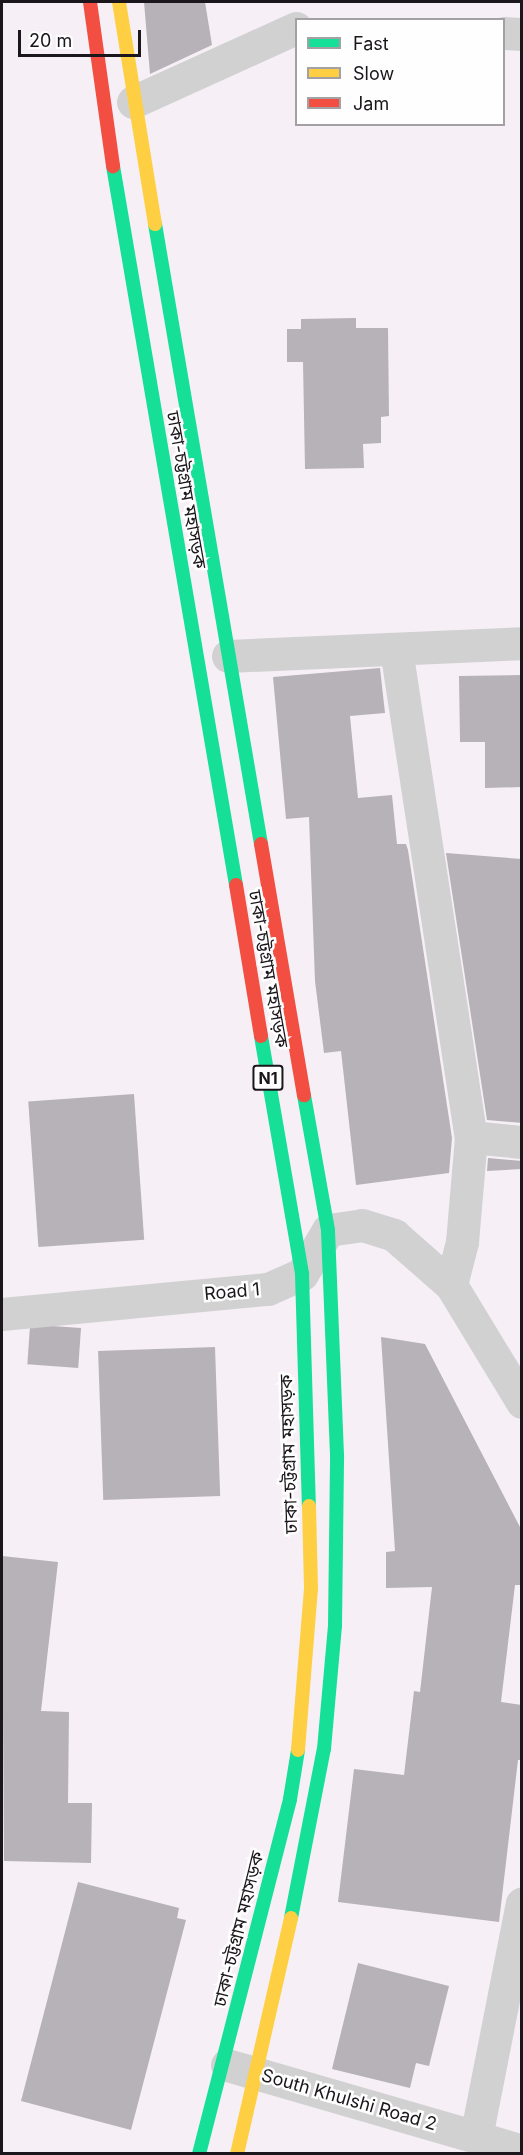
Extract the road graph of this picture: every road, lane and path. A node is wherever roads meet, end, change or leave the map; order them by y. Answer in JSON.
{"nodes":[{"id":1,"x":90,"y":2,"type":"edge"},
{"id":2,"x":119,"y":2,"type":"edge"},
{"id":3,"x":295,"y":29,"type":"edge"},
{"id":4,"x":505,"y":33,"type":"edge"},
{"id":5,"x":522,"y":34,"type":"edge"},
{"id":6,"x":133,"y":102,"type":"junction"},
{"id":7,"x":522,"y":643,"type":"edge"},
{"id":8,"x":396,"y":649,"type":"junction"},
{"id":9,"x":228,"y":656,"type":"junction"},
{"id":10,"x":471,"y":1137,"type":"junction"},
{"id":11,"x":522,"y":1142,"type":"edge"},
{"id":12,"x":328,"y":1230,"type":"junction"},
{"id":13,"x":302,"y":1274,"type":"junction"},
{"id":14,"x":451,"y":1285,"type":"junction"},
{"id":15,"x":2,"y":1314,"type":"edge"},
{"id":16,"x":522,"y":1402,"type":"edge"},
{"id":17,"x":522,"y":1903,"type":"edge"},
{"id":18,"x":517,"y":1954,"type":"edge"},
{"id":19,"x":223,"y":2063,"type":"junction"},
{"id":20,"x":255,"y":2073,"type":"junction"},
{"id":21,"x":476,"y":2137,"type":"junction"},
{"id":22,"x":522,"y":2151,"type":"edge"},
{"id":23,"x":198,"y":2154,"type":"edge"},
{"id":24,"x":237,"y":2154,"type":"edge"}],
"edges":[{"from":1,"to":13,"type":"highway","name":"ঢাকা-চট্টগ্রাম মহাসড়ক","number":"N1"},
{"from":2,"to":6,"type":"highway","name":"ঢাকা-চট্টগ্রাম মহাসড়ক","number":"N1"},
{"from":3,"to":6,"type":"street"},
{"from":4,"to":5,"type":"street"},
{"from":6,"to":9,"type":"highway","name":"ঢাকা-চট্টগ্রাম মহাসড়ক","number":"N1"},
{"from":7,"to":8,"type":"street"},
{"from":8,"to":9,"type":"street"},
{"from":8,"to":10,"type":"street"},
{"from":9,"to":12,"type":"highway","name":"ঢাকা-চট্টগ্রাম মহাসড়ক","number":"N1"},
{"from":10,"to":11,"type":"street"},
{"from":10,"to":14,"type":"street"},
{"from":12,"to":13,"type":"street"},
{"from":12,"to":14,"type":"street"},
{"from":12,"to":20,"type":"highway","name":"ঢাকা-চট্টগ্রাম মহাসড়ক","number":"N1"},
{"from":13,"to":15,"type":"street","name":"Road 1"},
{"from":13,"to":19,"type":"highway","name":"ঢাকা-চট্টগ্রাম মহাসড়ক","number":"N1"},
{"from":14,"to":16,"type":"street"},
{"from":17,"to":18,"type":"street"},
{"from":18,"to":21,"type":"street"},
{"from":19,"to":20,"type":"street","name":"South Khulshi Road 2"},
{"from":19,"to":23,"type":"highway","name":"ঢাকা-চট্টগ্রাম মহাসড়ক","number":"N1"},
{"from":20,"to":21,"type":"street","name":"South Khulshi Road 2"},
{"from":20,"to":24,"type":"highway","name":"ঢাকা-চট্টগ্রাম মহাসড়ক","number":"N1"},
{"from":21,"to":22,"type":"street","name":"South Khulshi Road 2"}]}
